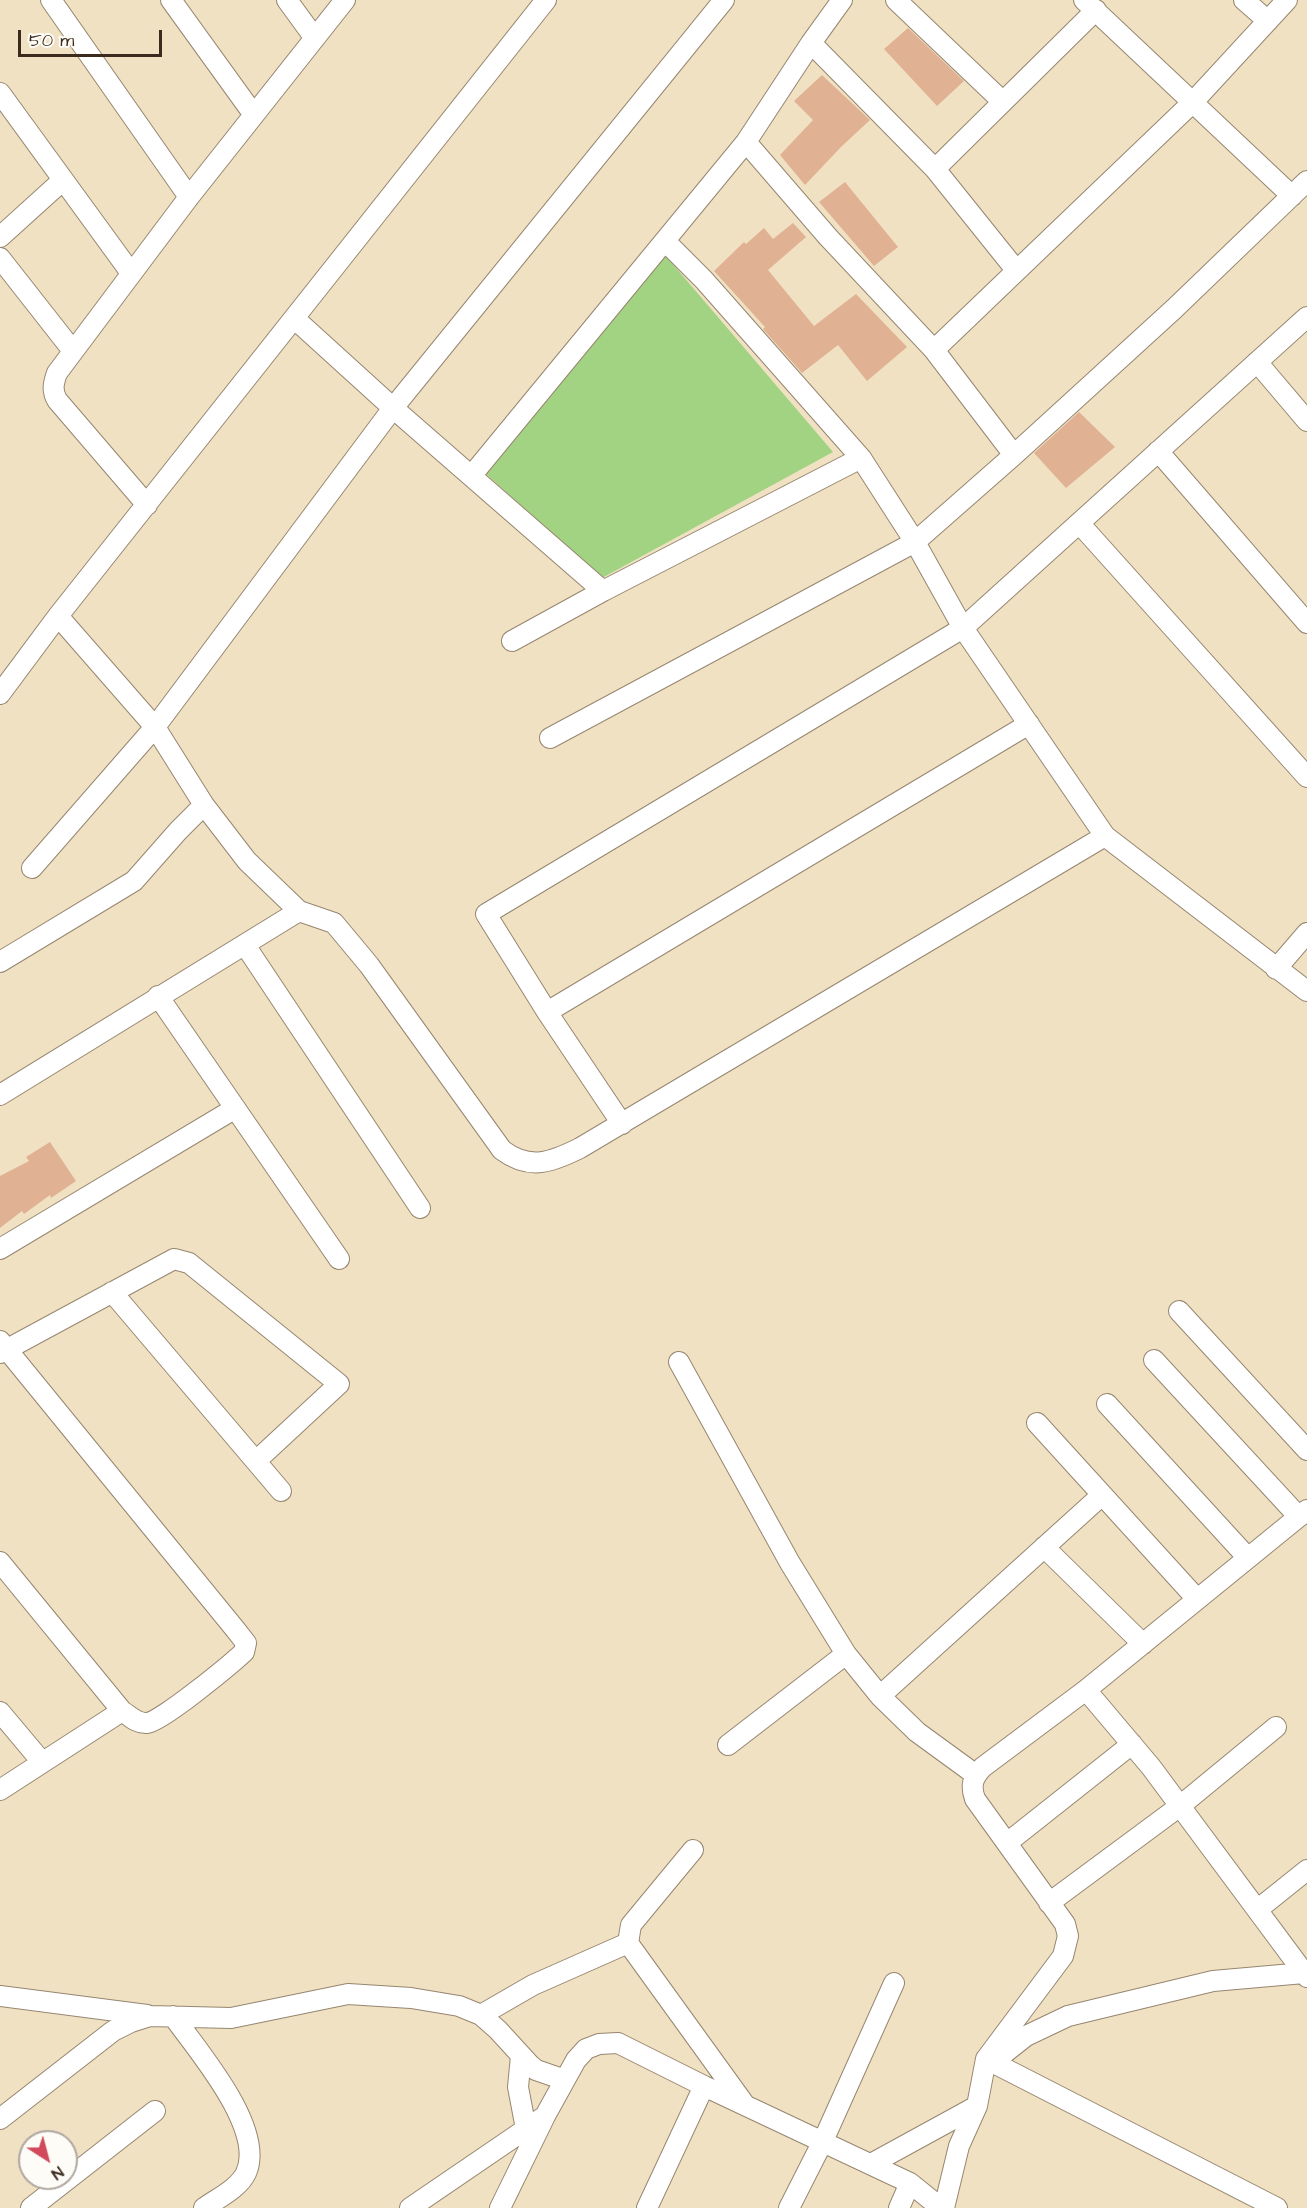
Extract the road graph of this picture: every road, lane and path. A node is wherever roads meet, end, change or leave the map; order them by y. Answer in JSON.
{"nodes":[{"id":1,"x":51,"y":0,"type":"edge"},
{"id":2,"x":171,"y":0,"type":"edge"},
{"id":3,"x":286,"y":0,"type":"edge"},
{"id":4,"x":345,"y":0,"type":"edge"},
{"id":5,"x":546,"y":0,"type":"edge"},
{"id":6,"x":724,"y":0,"type":"edge"},
{"id":7,"x":896,"y":0,"type":"edge"},
{"id":8,"x":1244,"y":0,"type":"edge"},
{"id":9,"x":1287,"y":0,"type":"edge"},
{"id":10,"x":832,"y":3,"type":"edge"},
{"id":11,"x":1090,"y":5,"type":"edge"},
{"id":12,"x":1268,"y":21,"type":"junction"},
{"id":13,"x":314,"y":37,"type":"junction"},
{"id":14,"x":811,"y":43,"type":"junction"},
{"id":15,"x":0,"y":93,"type":"edge"},
{"id":16,"x":1002,"y":101,"type":"junction"},
{"id":17,"x":1193,"y":102,"type":"junction"},
{"id":18,"x":254,"y":115,"type":"junction"},
{"id":19,"x":746,"y":142,"type":"junction"},
{"id":20,"x":935,"y":169,"type":"junction"},
{"id":21,"x":63,"y":180,"type":"junction"},
{"id":22,"x":1307,"y":181,"type":"edge"},
{"id":23,"x":189,"y":196,"type":"junction"},
{"id":24,"x":1292,"y":196,"type":"junction"},
{"id":25,"x":0,"y":237,"type":"edge"},
{"id":26,"x":666,"y":242,"type":"junction"},
{"id":27,"x":0,"y":258,"type":"edge"},
{"id":28,"x":1016,"y":270,"type":"junction"},
{"id":29,"x":131,"y":273,"type":"junction"},
{"id":30,"x":1307,"y":317,"type":"edge"},
{"id":31,"x":296,"y":319,"type":"junction"},
{"id":32,"x":934,"y":350,"type":"junction"},
{"id":33,"x":73,"y":351,"type":"junction"},
{"id":34,"x":1257,"y":362,"type":"junction"},
{"id":35,"x":393,"y":408,"type":"junction"},
{"id":36,"x":1307,"y":421,"type":"edge"},
{"id":37,"x":1158,"y":451,"type":"junction"},
{"id":38,"x":1014,"y":455,"type":"junction"},
{"id":39,"x":861,"y":458,"type":"junction"},
{"id":40,"x":472,"y":475,"type":"junction"},
{"id":41,"x":147,"y":505,"type":"junction"},
{"id":42,"x":1079,"y":523,"type":"junction"},
{"id":43,"x":915,"y":542,"type":"junction"},
{"id":44,"x":603,"y":591,"type":"junction"},
{"id":45,"x":58,"y":616,"type":"junction"},
{"id":46,"x":1307,"y":623,"type":"edge"},
{"id":47,"x":963,"y":628,"type":"junction"},
{"id":48,"x":512,"y":641,"type":"dead end"},
{"id":49,"x":2,"y":687,"type":"edge"},
{"id":50,"x":1029,"y":724,"type":"junction"},
{"id":51,"x":155,"y":727,"type":"junction"},
{"id":52,"x":550,"y":738,"type":"dead end"},
{"id":53,"x":1307,"y":777,"type":"edge"},
{"id":54,"x":204,"y":806,"type":"junction"},
{"id":55,"x":1105,"y":836,"type":"junction"},
{"id":56,"x":32,"y":868,"type":"dead end"},
{"id":57,"x":299,"y":911,"type":"junction"},
{"id":58,"x":1307,"y":933,"type":"edge"},
{"id":59,"x":245,"y":945,"type":"junction"},
{"id":60,"x":0,"y":962,"type":"edge"},
{"id":61,"x":1276,"y":969,"type":"junction"},
{"id":62,"x":1307,"y":991,"type":"edge"},
{"id":63,"x":158,"y":996,"type":"junction"},
{"id":64,"x":547,"y":1012,"type":"junction"},
{"id":65,"x":0,"y":1095,"type":"edge"},
{"id":66,"x":234,"y":1109,"type":"junction"},
{"id":67,"x":622,"y":1124,"type":"junction"},
{"id":68,"x":420,"y":1208,"type":"dead end"},
{"id":69,"x":0,"y":1249,"type":"edge"},
{"id":70,"x":339,"y":1259,"type":"dead end"},
{"id":71,"x":112,"y":1292,"type":"junction"},
{"id":72,"x":1179,"y":1311,"type":"dead end"},
{"id":73,"x":2,"y":1347,"type":"edge"},
{"id":74,"x":1154,"y":1360,"type":"dead end"},
{"id":75,"x":679,"y":1362,"type":"dead end"},
{"id":76,"x":1107,"y":1404,"type":"dead end"},
{"id":77,"x":1037,"y":1423,"type":"dead end"},
{"id":78,"x":1307,"y":1450,"type":"edge"},
{"id":79,"x":256,"y":1461,"type":"junction"},
{"id":80,"x":281,"y":1491,"type":"dead end"},
{"id":81,"x":1102,"y":1495,"type":"junction"},
{"id":82,"x":1303,"y":1513,"type":"edge"},
{"id":83,"x":1044,"y":1547,"type":"junction"},
{"id":84,"x":1248,"y":1558,"type":"junction"},
{"id":85,"x":0,"y":1562,"type":"edge"},
{"id":86,"x":1197,"y":1599,"type":"junction"},
{"id":87,"x":1143,"y":1644,"type":"junction"},
{"id":88,"x":846,"y":1654,"type":"junction"},
{"id":89,"x":1086,"y":1690,"type":"junction"},
{"id":90,"x":880,"y":1696,"type":"junction"},
{"id":91,"x":122,"y":1711,"type":"junction"},
{"id":92,"x":0,"y":1712,"type":"edge"},
{"id":93,"x":1276,"y":1726,"type":"dead end"},
{"id":94,"x":1132,"y":1744,"type":"junction"},
{"id":95,"x":728,"y":1745,"type":"dead end"},
{"id":96,"x":42,"y":1762,"type":"junction"},
{"id":97,"x":976,"y":1775,"type":"junction"},
{"id":98,"x":0,"y":1791,"type":"edge"},
{"id":99,"x":1180,"y":1806,"type":"junction"},
{"id":100,"x":1007,"y":1843,"type":"junction"},
{"id":101,"x":693,"y":1850,"type":"dead end"},
{"id":102,"x":1307,"y":1870,"type":"edge"},
{"id":103,"x":1049,"y":1903,"type":"junction"},
{"id":104,"x":1257,"y":1910,"type":"junction"},
{"id":105,"x":628,"y":1943,"type":"junction"},
{"id":106,"x":1305,"y":1975,"type":"edge"},
{"id":107,"x":894,"y":1983,"type":"dead end"},
{"id":108,"x":0,"y":1996,"type":"edge"},
{"id":109,"x":481,"y":2015,"type":"junction"},
{"id":110,"x":150,"y":2016,"type":"junction"},
{"id":111,"x":173,"y":2016,"type":"junction"},
{"id":112,"x":521,"y":2056,"type":"junction"},
{"id":113,"x":990,"y":2061,"type":"junction"},
{"id":114,"x":565,"y":2080,"type":"junction"},
{"id":115,"x":704,"y":2086,"type":"junction"},
{"id":116,"x":745,"y":2105,"type":"junction"},
{"id":117,"x":977,"y":2106,"type":"junction"},
{"id":118,"x":155,"y":2111,"type":"dead end"},
{"id":119,"x":544,"y":2116,"type":"junction"},
{"id":120,"x":0,"y":2119,"type":"edge"},
{"id":121,"x":526,"y":2129,"type":"junction"},
{"id":122,"x":823,"y":2141,"type":"junction"},
{"id":123,"x":871,"y":2164,"type":"junction"},
{"id":124,"x":910,"y":2183,"type":"junction"},
{"id":125,"x":31,"y":2208,"type":"edge"},
{"id":126,"x":204,"y":2208,"type":"edge"},
{"id":127,"x":410,"y":2208,"type":"edge"},
{"id":128,"x":500,"y":2208,"type":"edge"},
{"id":129,"x":647,"y":2208,"type":"edge"},
{"id":130,"x":789,"y":2208,"type":"edge"},
{"id":131,"x":899,"y":2208,"type":"edge"},
{"id":132,"x":943,"y":2208,"type":"edge"},
{"id":133,"x":1277,"y":2208,"type":"edge"}],
"edges":[{"from":1,"to":23,"type":"street"},
{"from":2,"to":18,"type":"street"},
{"from":3,"to":13,"type":"street"},
{"from":4,"to":13,"type":"street"},
{"from":5,"to":31,"type":"street"},
{"from":6,"to":35,"type":"street"},
{"from":7,"to":16,"type":"street"},
{"from":8,"to":12,"type":"street"},
{"from":9,"to":12,"type":"street"},
{"from":10,"to":14,"type":"street"},
{"from":11,"to":16,"type":"street"},
{"from":11,"to":17,"type":"street"},
{"from":12,"to":17,"type":"street"},
{"from":13,"to":18,"type":"street"},
{"from":14,"to":19,"type":"street"},
{"from":14,"to":20,"type":"street"},
{"from":15,"to":21,"type":"street"},
{"from":16,"to":20,"type":"street"},
{"from":17,"to":24,"type":"street"},
{"from":17,"to":28,"type":"street"},
{"from":18,"to":23,"type":"street"},
{"from":19,"to":26,"type":"street"},
{"from":19,"to":32,"type":"street"},
{"from":20,"to":28,"type":"street"},
{"from":21,"to":25,"type":"street"},
{"from":21,"to":29,"type":"street"},
{"from":22,"to":24,"type":"street"},
{"from":23,"to":29,"type":"street"},
{"from":24,"to":38,"type":"street"},
{"from":26,"to":39,"type":"street"},
{"from":26,"to":40,"type":"street"},
{"from":27,"to":33,"type":"street"},
{"from":28,"to":32,"type":"street"},
{"from":29,"to":33,"type":"street"},
{"from":30,"to":34,"type":"street"},
{"from":31,"to":35,"type":"street"},
{"from":31,"to":41,"type":"street"},
{"from":32,"to":38,"type":"street"},
{"from":33,"to":41,"type":"street"},
{"from":34,"to":36,"type":"street"},
{"from":34,"to":37,"type":"street"},
{"from":35,"to":40,"type":"street"},
{"from":35,"to":51,"type":"street"},
{"from":37,"to":42,"type":"street"},
{"from":37,"to":46,"type":"street"},
{"from":38,"to":43,"type":"street"},
{"from":39,"to":43,"type":"street"},
{"from":39,"to":44,"type":"street"},
{"from":40,"to":44,"type":"street"},
{"from":41,"to":45,"type":"street"},
{"from":42,"to":47,"type":"street"},
{"from":42,"to":53,"type":"street"},
{"from":43,"to":47,"type":"street"},
{"from":43,"to":52,"type":"street"},
{"from":44,"to":48,"type":"street"},
{"from":45,"to":49,"type":"street"},
{"from":45,"to":51,"type":"street"},
{"from":47,"to":50,"type":"street"},
{"from":47,"to":64,"type":"street"},
{"from":50,"to":55,"type":"street"},
{"from":50,"to":64,"type":"street"},
{"from":51,"to":54,"type":"street"},
{"from":51,"to":56,"type":"street"},
{"from":54,"to":57,"type":"street"},
{"from":54,"to":60,"type":"street"},
{"from":55,"to":61,"type":"street"},
{"from":55,"to":67,"type":"street"},
{"from":57,"to":59,"type":"street"},
{"from":57,"to":67,"type":"street"},
{"from":58,"to":61,"type":"street"},
{"from":59,"to":63,"type":"street"},
{"from":59,"to":68,"type":"street"},
{"from":61,"to":62,"type":"street"},
{"from":63,"to":65,"type":"street"},
{"from":63,"to":66,"type":"street"},
{"from":64,"to":67,"type":"street"},
{"from":66,"to":69,"type":"street"},
{"from":66,"to":70,"type":"street"},
{"from":71,"to":73,"type":"street"},
{"from":71,"to":79,"type":"street"},
{"from":71,"to":79,"type":"street"},
{"from":72,"to":78,"type":"street"},
{"from":73,"to":91,"type":"street"},
{"from":74,"to":82,"type":"street"},
{"from":75,"to":88,"type":"street"},
{"from":76,"to":84,"type":"street"},
{"from":77,"to":81,"type":"street"},
{"from":79,"to":80,"type":"street"},
{"from":81,"to":83,"type":"street"},
{"from":81,"to":86,"type":"street"},
{"from":82,"to":84,"type":"street"},
{"from":83,"to":87,"type":"street"},
{"from":83,"to":90,"type":"street"},
{"from":84,"to":86,"type":"street"},
{"from":85,"to":91,"type":"street"},
{"from":86,"to":87,"type":"street"},
{"from":87,"to":89,"type":"street"},
{"from":88,"to":90,"type":"street"},
{"from":88,"to":95,"type":"street"},
{"from":89,"to":94,"type":"street"},
{"from":89,"to":97,"type":"street"},
{"from":90,"to":97,"type":"street"},
{"from":91,"to":96,"type":"street"},
{"from":92,"to":96,"type":"street"},
{"from":93,"to":99,"type":"street"},
{"from":94,"to":99,"type":"street"},
{"from":94,"to":100,"type":"street"},
{"from":96,"to":98,"type":"street"},
{"from":97,"to":100,"type":"street"},
{"from":99,"to":103,"type":"street"},
{"from":99,"to":104,"type":"street"},
{"from":100,"to":103,"type":"street"},
{"from":101,"to":105,"type":"street"},
{"from":102,"to":104,"type":"street"},
{"from":103,"to":113,"type":"street"},
{"from":104,"to":106,"type":"street"},
{"from":105,"to":109,"type":"street"},
{"from":105,"to":116,"type":"street"},
{"from":106,"to":113,"type":"street"},
{"from":107,"to":122,"type":"street"},
{"from":108,"to":110,"type":"street"},
{"from":109,"to":111,"type":"street"},
{"from":109,"to":112,"type":"street"},
{"from":110,"to":111,"type":"street"},
{"from":110,"to":120,"type":"street"},
{"from":111,"to":126,"type":"street"},
{"from":112,"to":114,"type":"street"},
{"from":112,"to":121,"type":"street"},
{"from":113,"to":117,"type":"street"},
{"from":113,"to":133,"type":"street"},
{"from":114,"to":115,"type":"street"},
{"from":114,"to":119,"type":"street"},
{"from":115,"to":116,"type":"street"},
{"from":115,"to":129,"type":"street"},
{"from":116,"to":122,"type":"street"},
{"from":117,"to":123,"type":"street"},
{"from":117,"to":132,"type":"street"},
{"from":118,"to":125,"type":"street"},
{"from":119,"to":121,"type":"street"},
{"from":119,"to":128,"type":"street"},
{"from":121,"to":127,"type":"street"},
{"from":122,"to":123,"type":"street"},
{"from":122,"to":130,"type":"street"},
{"from":123,"to":124,"type":"street"},
{"from":124,"to":131,"type":"street"},
{"from":124,"to":132,"type":"street"}]}
